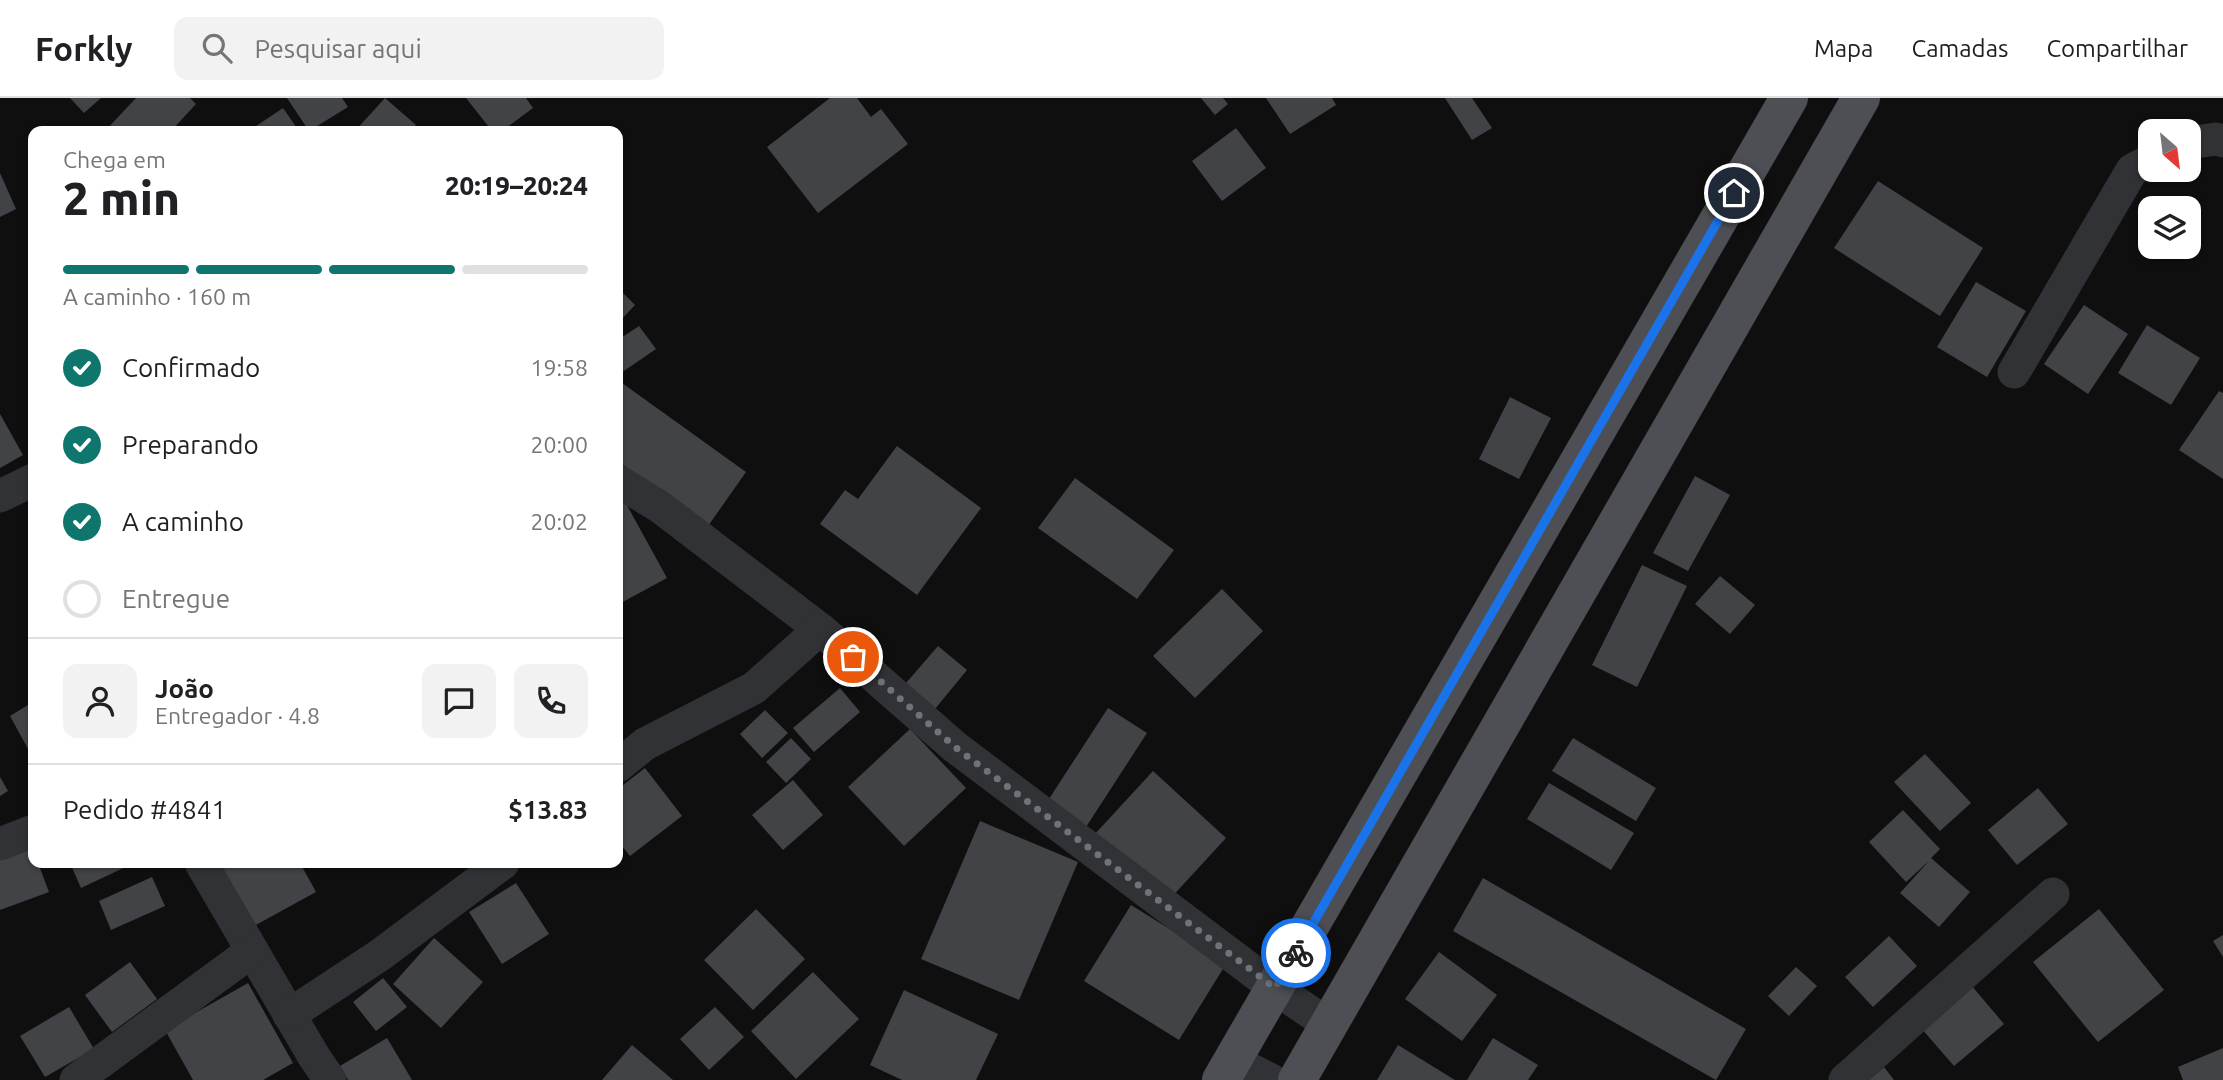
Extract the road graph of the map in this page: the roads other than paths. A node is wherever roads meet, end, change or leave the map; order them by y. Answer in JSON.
{"nodes":[{"id":1,"x":1789,"y":98,"type":"edge"},
{"id":2,"x":1861,"y":98,"type":"edge"},
{"id":3,"x":2202,"y":141,"type":"edge"},
{"id":4,"x":2223,"y":141,"type":"edge"},
{"id":5,"x":2138,"y":167,"type":"edge"},
{"id":6,"x":2014,"y":372,"type":"dead end"},
{"id":7,"x":28,"y":483,"type":"edge"},
{"id":8,"x":623,"y":484,"type":"edge"},
{"id":9,"x":0,"y":496,"type":"edge"},
{"id":10,"x":820,"y":629,"type":"junction"},
{"id":11,"x":623,"y":762,"type":"edge"},
{"id":12,"x":28,"y":833,"type":"edge"},
{"id":13,"x":0,"y":844,"type":"edge"},
{"id":14,"x":204,"y":868,"type":"edge"},
{"id":15,"x":496,"y":868,"type":"edge"},
{"id":16,"x":2053,"y":894,"type":"dead end"},
{"id":17,"x":252,"y":951,"type":"junction"},
{"id":18,"x":1275,"y":988,"type":"junction"},
{"id":19,"x":289,"y":1015,"type":"junction"},
{"id":20,"x":1329,"y":1025,"type":"junction"},
{"id":21,"x":1226,"y":1070,"type":"edge"},
{"id":22,"x":76,"y":1080,"type":"edge"},
{"id":23,"x":331,"y":1080,"type":"edge"},
{"id":24,"x":1271,"y":1080,"type":"edge"},
{"id":25,"x":1297,"y":1080,"type":"edge"},
{"id":26,"x":1845,"y":1080,"type":"edge"}],
"edges":[{"from":1,"to":18,"type":"main road"},
{"from":2,"to":20,"type":"main road"},
{"from":3,"to":4,"type":"street"},
{"from":5,"to":6,"type":"street"},
{"from":7,"to":9,"type":"street"},
{"from":8,"to":10,"type":"street"},
{"from":10,"to":11,"type":"street"},
{"from":10,"to":18,"type":"street"},
{"from":12,"to":13,"type":"street"},
{"from":14,"to":17,"type":"street"},
{"from":15,"to":19,"type":"street"},
{"from":16,"to":26,"type":"street"},
{"from":17,"to":19,"type":"street"},
{"from":17,"to":22,"type":"street"},
{"from":18,"to":20,"type":"street"},
{"from":18,"to":21,"type":"main road"},
{"from":19,"to":23,"type":"street"},
{"from":20,"to":25,"type":"main road"},
{"from":21,"to":24,"type":"street"}]}
